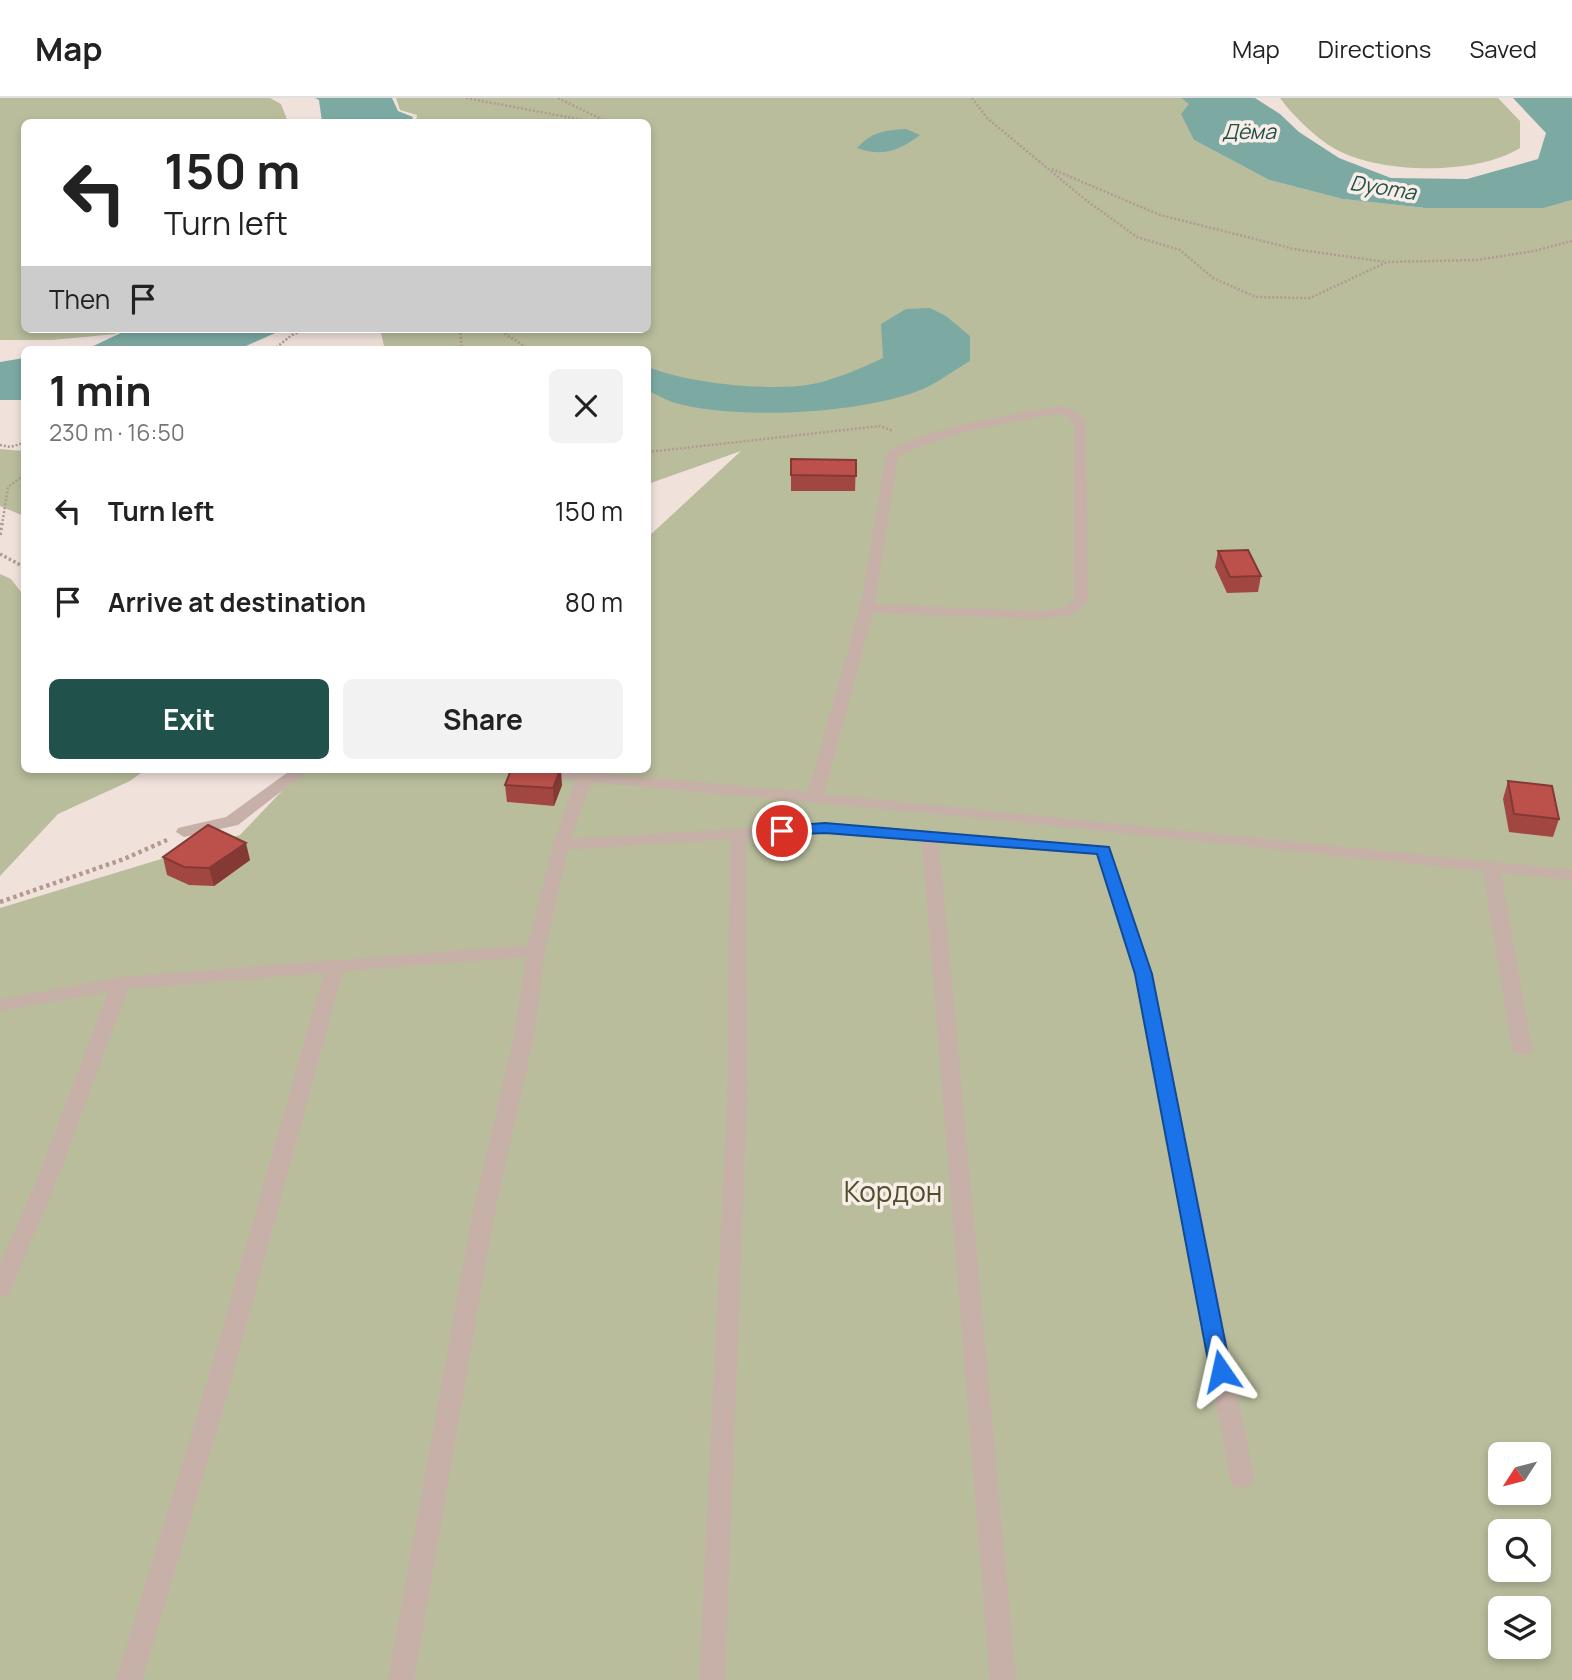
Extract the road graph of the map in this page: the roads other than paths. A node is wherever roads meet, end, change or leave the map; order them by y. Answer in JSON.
{"nodes":[{"id":1,"x":867,"y":608,"type":"junction"},
{"id":2,"x":297,"y":773,"type":"edge"},
{"id":3,"x":546,"y":773,"type":"edge"},
{"id":4,"x":584,"y":777,"type":"junction"},
{"id":5,"x":815,"y":798,"type":"junction"},
{"id":6,"x":184,"y":832,"type":"road end"},
{"id":7,"x":738,"y":834,"type":"junction"},
{"id":8,"x":930,"y":835,"type":"junction"},
{"id":9,"x":561,"y":845,"type":"junction"},
{"id":10,"x":1491,"y":866,"type":"junction"},
{"id":11,"x":1572,"y":875,"type":"edge"},
{"id":12,"x":536,"y":950,"type":"junction"},
{"id":13,"x":335,"y":966,"type":"junction"},
{"id":14,"x":121,"y":984,"type":"junction"},
{"id":15,"x":0,"y":1005,"type":"edge"},
{"id":16,"x":1522,"y":1049,"type":"dead end"},
{"id":17,"x":0,"y":1289,"type":"edge"},
{"id":18,"x":1242,"y":1478,"type":"dead end"},
{"id":19,"x":129,"y":1680,"type":"edge"},
{"id":20,"x":401,"y":1680,"type":"edge"},
{"id":21,"x":712,"y":1680,"type":"edge"},
{"id":22,"x":1003,"y":1680,"type":"edge"}],
"edges":[{"from":1,"to":1,"type":"street"},
{"from":1,"to":5,"type":"street"},
{"from":2,"to":6,"type":"street"},
{"from":3,"to":4,"type":"street"},
{"from":4,"to":5,"type":"street"},
{"from":4,"to":9,"type":"street"},
{"from":5,"to":10,"type":"street"},
{"from":7,"to":8,"type":"street"},
{"from":7,"to":9,"type":"street"},
{"from":7,"to":21,"type":"street"},
{"from":8,"to":18,"type":"street"},
{"from":8,"to":22,"type":"street"},
{"from":9,"to":12,"type":"street"},
{"from":10,"to":11,"type":"street"},
{"from":10,"to":16,"type":"street"},
{"from":12,"to":13,"type":"street"},
{"from":12,"to":20,"type":"street"},
{"from":13,"to":14,"type":"street"},
{"from":13,"to":19,"type":"street"},
{"from":14,"to":15,"type":"street"},
{"from":14,"to":17,"type":"street"}]}
